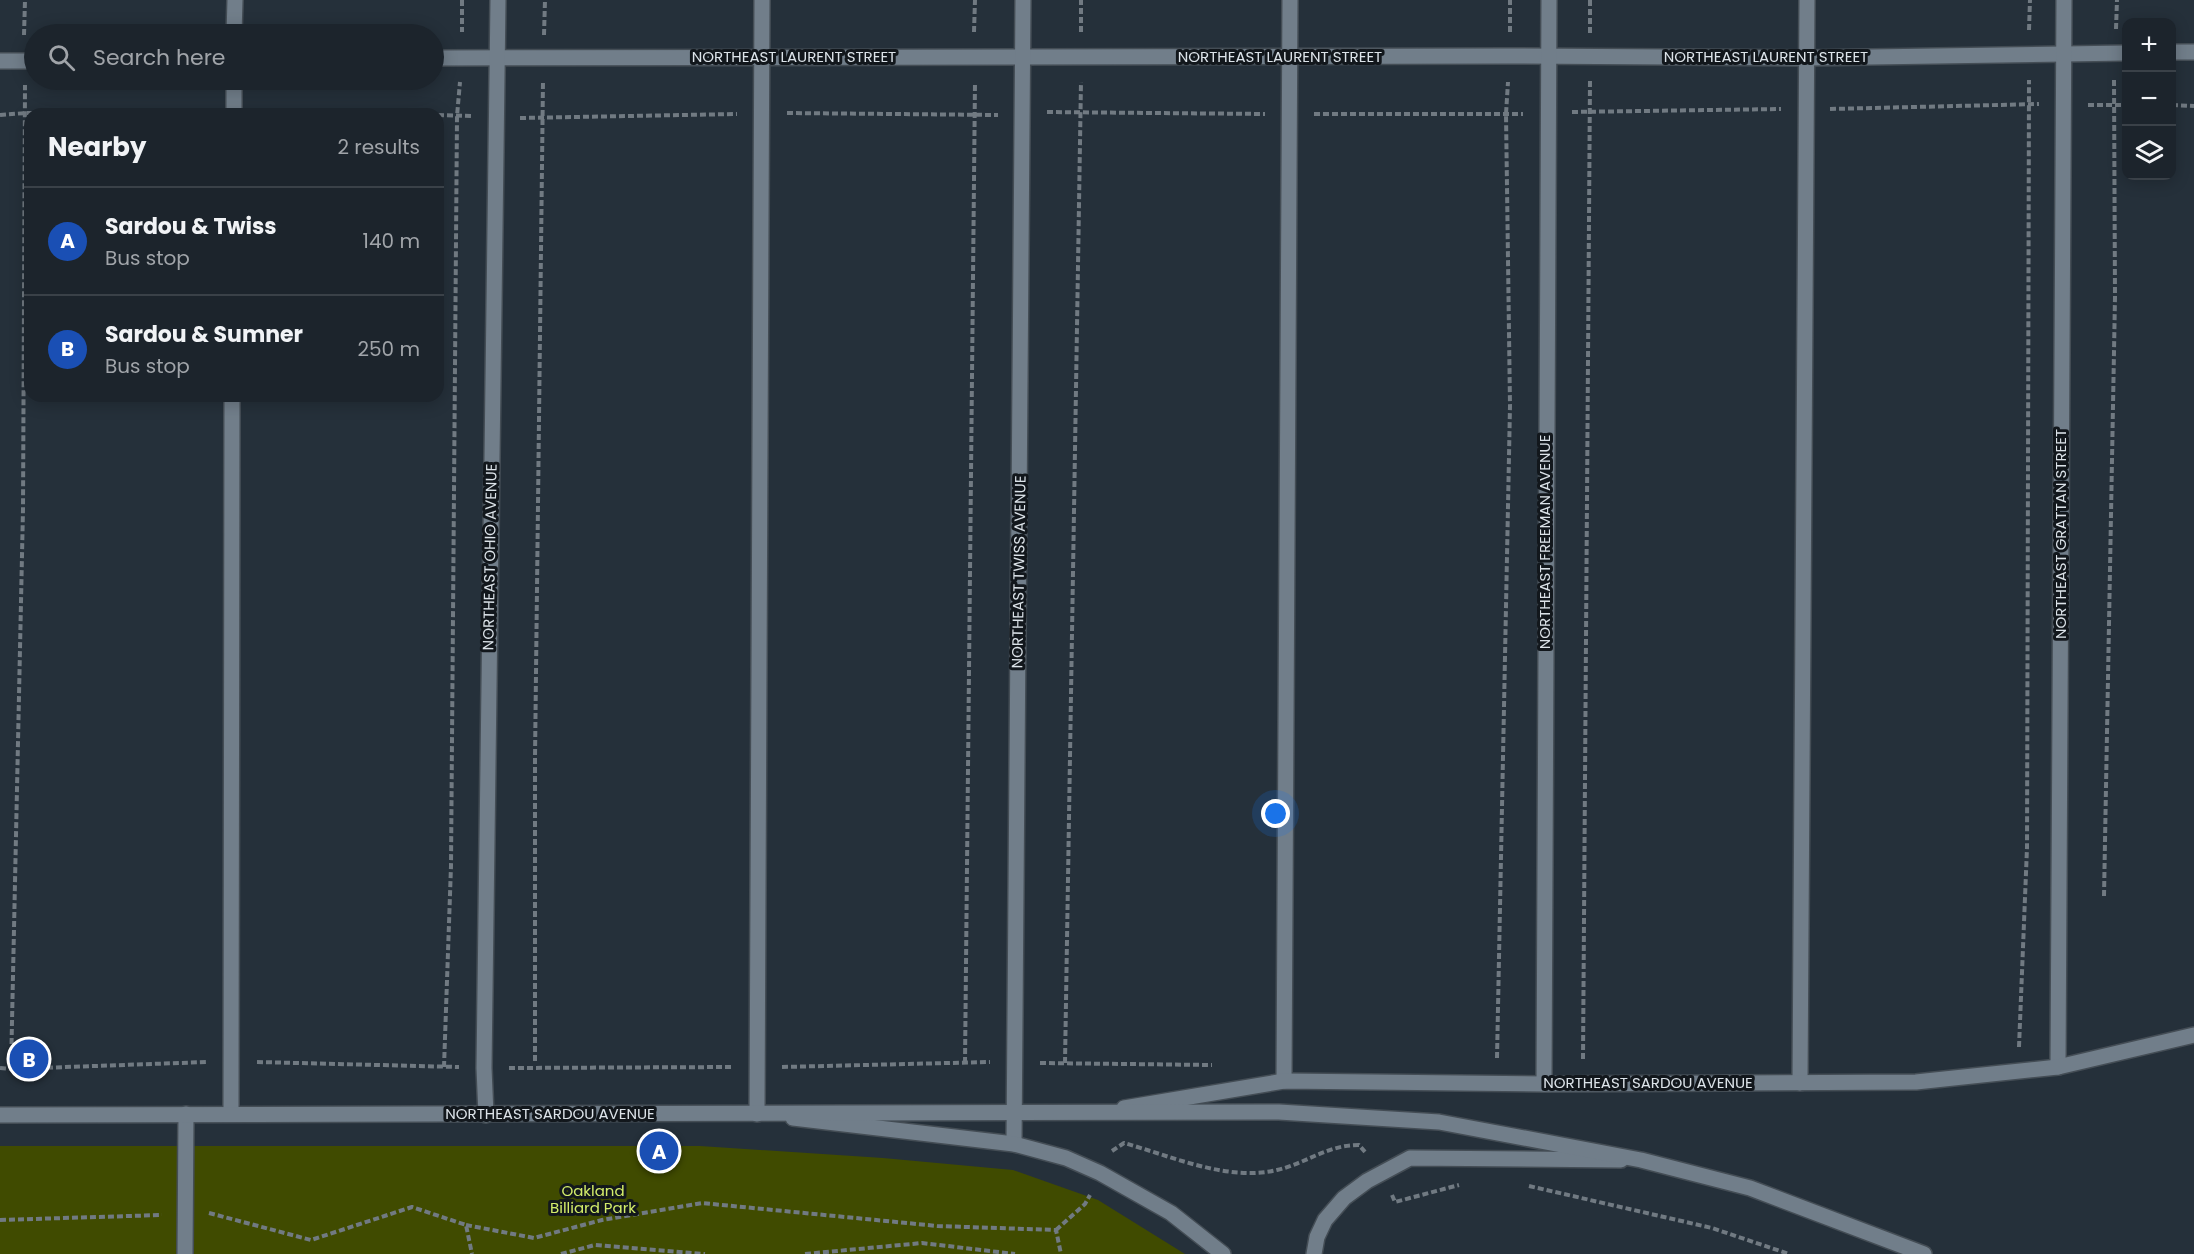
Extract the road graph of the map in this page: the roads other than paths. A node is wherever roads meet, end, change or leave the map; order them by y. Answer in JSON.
{"nodes":[{"id":1,"x":235,"y":0,"type":"edge"},
{"id":2,"x":498,"y":0,"type":"edge"},
{"id":3,"x":762,"y":0,"type":"edge"},
{"id":4,"x":1023,"y":0,"type":"edge"},
{"id":5,"x":1290,"y":0,"type":"edge"},
{"id":6,"x":1550,"y":0,"type":"edge"},
{"id":7,"x":1807,"y":0,"type":"edge"},
{"id":8,"x":2064,"y":0,"type":"edge"},
{"id":9,"x":234,"y":24,"type":"edge"},
{"id":10,"x":2176,"y":52,"type":"edge"},
{"id":11,"x":2194,"y":52,"type":"edge"},
{"id":12,"x":2063,"y":53,"type":"junction"},
{"id":13,"x":2121,"y":53,"type":"edge"},
{"id":14,"x":1548,"y":56,"type":"junction"},
{"id":15,"x":761,"y":57,"type":"junction"},
{"id":16,"x":1022,"y":57,"type":"junction"},
{"id":17,"x":1289,"y":57,"type":"junction"},
{"id":18,"x":444,"y":58,"type":"edge"},
{"id":19,"x":497,"y":58,"type":"junction"},
{"id":20,"x":1806,"y":58,"type":"junction"},
{"id":21,"x":0,"y":61,"type":"edge"},
{"id":22,"x":24,"y":61,"type":"edge"},
{"id":23,"x":234,"y":90,"type":"edge"},
{"id":24,"x":234,"y":108,"type":"edge"},
{"id":25,"x":232,"y":402,"type":"edge"},
{"id":26,"x":2194,"y":1035,"type":"edge"},
{"id":27,"x":2058,"y":1067,"type":"junction"},
{"id":28,"x":1284,"y":1081,"type":"junction"},
{"id":29,"x":1800,"y":1083,"type":"junction"},
{"id":30,"x":1544,"y":1084,"type":"junction"},
{"id":31,"x":1013,"y":1112,"type":"junction"},
{"id":32,"x":1101,"y":1112,"type":"junction"},
{"id":33,"x":186,"y":1114,"type":"junction"},
{"id":34,"x":231,"y":1114,"type":"junction"},
{"id":35,"x":757,"y":1114,"type":"junction"},
{"id":36,"x":0,"y":1115,"type":"edge"},
{"id":37,"x":486,"y":1115,"type":"junction"},
{"id":38,"x":1014,"y":1144,"type":"junction"},
{"id":39,"x":1641,"y":1161,"type":"junction"},
{"id":40,"x":185,"y":1254,"type":"edge"},
{"id":41,"x":1223,"y":1254,"type":"edge"},
{"id":42,"x":1314,"y":1254,"type":"edge"},
{"id":43,"x":1924,"y":1254,"type":"edge"}],
"edges":[{"from":1,"to":9,"type":"street"},
{"from":2,"to":19,"type":"street","name":"NORTHEAST OHIO AVENUE"},
{"from":3,"to":15,"type":"street"},
{"from":4,"to":16,"type":"street","name":"NORTHEAST TWISS AVENUE"},
{"from":5,"to":17,"type":"street"},
{"from":6,"to":14,"type":"street","name":"NORTHEAST FREEMAN AVENUE"},
{"from":7,"to":20,"type":"street"},
{"from":8,"to":12,"type":"street","name":"NORTHEAST GRATTAN STREET"},
{"from":10,"to":11,"type":"street"},
{"from":12,"to":13,"type":"street","name":"NORTHEAST LAURENT STREET"},
{"from":12,"to":20,"type":"street","name":"NORTHEAST LAURENT STREET"},
{"from":12,"to":27,"type":"street","name":"NORTHEAST GRATTAN STREET"},
{"from":14,"to":17,"type":"street","name":"NORTHEAST LAURENT STREET"},
{"from":14,"to":20,"type":"street","name":"NORTHEAST LAURENT STREET"},
{"from":14,"to":30,"type":"street","name":"NORTHEAST FREEMAN AVENUE"},
{"from":15,"to":16,"type":"street","name":"NORTHEAST LAURENT STREET"},
{"from":15,"to":19,"type":"street","name":"NORTHEAST LAURENT STREET"},
{"from":15,"to":35,"type":"street"},
{"from":16,"to":17,"type":"street","name":"NORTHEAST LAURENT STREET"},
{"from":16,"to":31,"type":"street","name":"NORTHEAST TWISS AVENUE"},
{"from":17,"to":28,"type":"street"},
{"from":18,"to":19,"type":"street","name":"NORTHEAST LAURENT STREET"},
{"from":19,"to":37,"type":"street","name":"NORTHEAST OHIO AVENUE"},
{"from":20,"to":29,"type":"street"},
{"from":21,"to":22,"type":"street"},
{"from":23,"to":24,"type":"street"},
{"from":25,"to":34,"type":"street"},
{"from":26,"to":27,"type":"street","name":"NORTHEAST SARDOU AVENUE"},
{"from":27,"to":29,"type":"street","name":"NORTHEAST SARDOU AVENUE"},
{"from":28,"to":30,"type":"street","name":"NORTHEAST SARDOU AVENUE"},
{"from":28,"to":32,"type":"street","name":"NORTHEAST SARDOU AVENUE"},
{"from":29,"to":30,"type":"street","name":"NORTHEAST SARDOU AVENUE"},
{"from":31,"to":32,"type":"street","name":"NORTHEAST SARDOU AVENUE"},
{"from":31,"to":35,"type":"street","name":"NORTHEAST SARDOU AVENUE"},
{"from":31,"to":38,"type":"street","name":"NORTHEAST TWISS AVENUE"},
{"from":32,"to":39,"type":"street","name":"NORTHEAST SARDOU AVENUE"},
{"from":33,"to":34,"type":"street","name":"NORTHEAST SARDOU AVENUE"},
{"from":33,"to":36,"type":"street","name":"NORTHEAST SARDOU AVENUE"},
{"from":33,"to":40,"type":"street"},
{"from":34,"to":37,"type":"street","name":"NORTHEAST SARDOU AVENUE"},
{"from":35,"to":37,"type":"street","name":"NORTHEAST SARDOU AVENUE"},
{"from":35,"to":38,"type":"street"},
{"from":38,"to":41,"type":"street"},
{"from":39,"to":42,"type":"street"},
{"from":39,"to":43,"type":"street","name":"NORTHEAST SARDOU AVENUE"}]}
